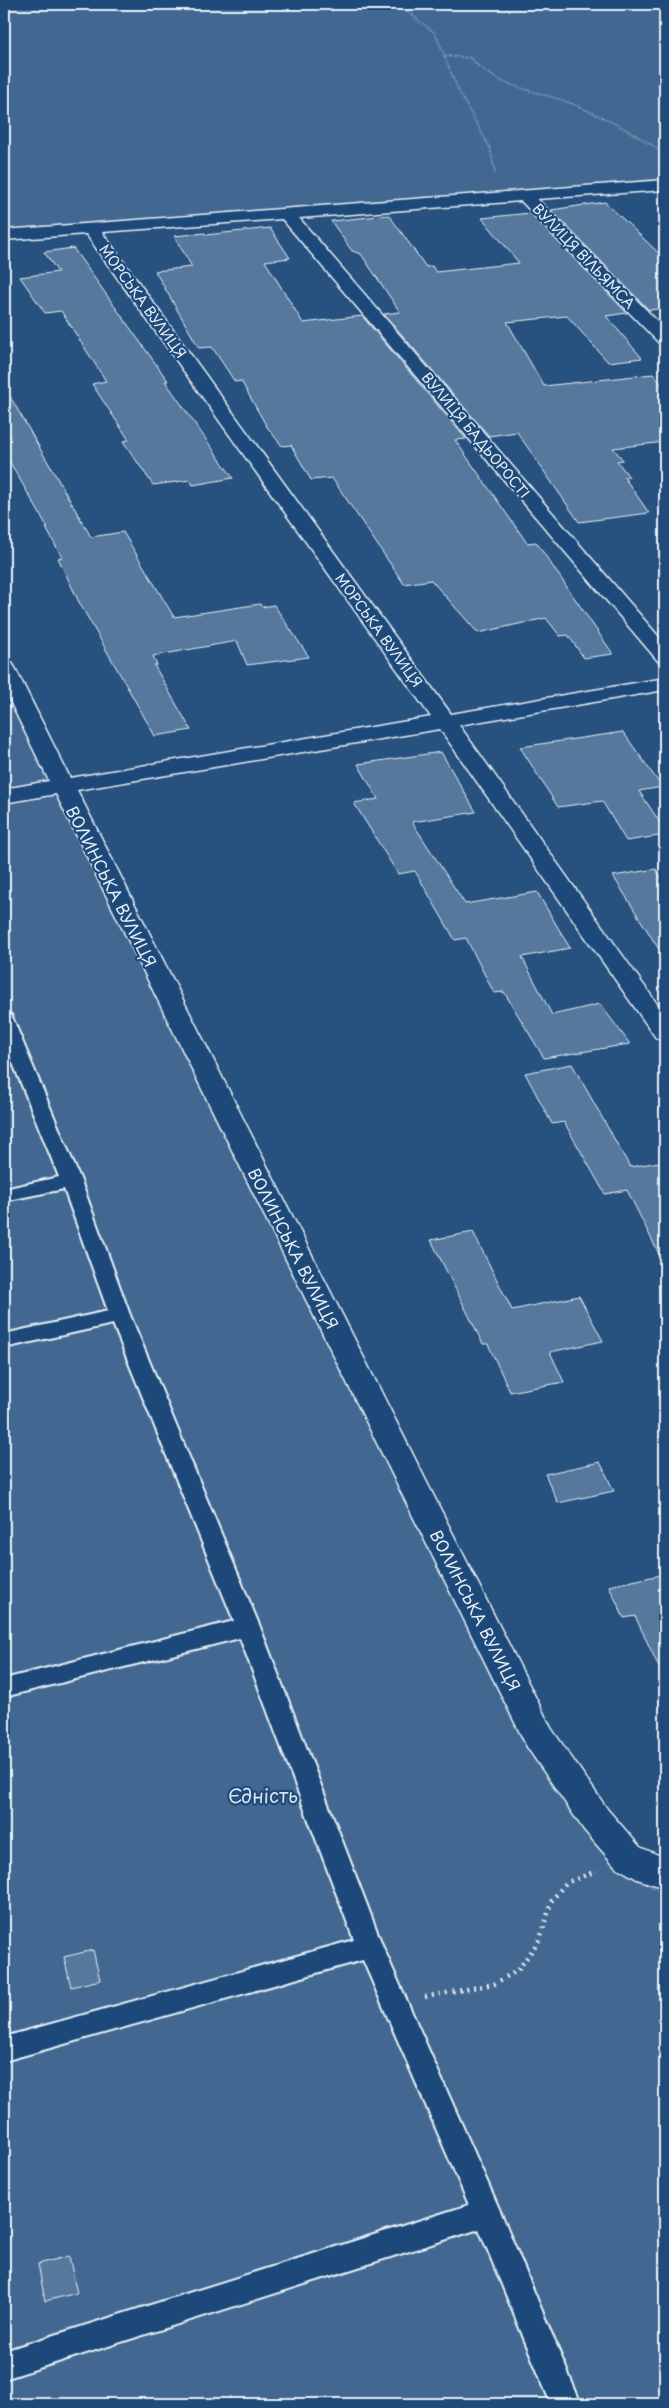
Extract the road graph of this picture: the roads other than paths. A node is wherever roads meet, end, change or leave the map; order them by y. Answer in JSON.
{"nodes":[{"id":1,"x":665,"y":185,"type":"edge"},
{"id":2,"x":524,"y":195,"type":"junction"},
{"id":3,"x":287,"y":214,"type":"junction"},
{"id":4,"x":90,"y":229,"type":"junction"},
{"id":5,"x":4,"y":235,"type":"edge"},
{"id":6,"x":665,"y":339,"type":"edge"},
{"id":7,"x":665,"y":657,"type":"edge"},
{"id":8,"x":4,"y":668,"type":"edge"},
{"id":9,"x":665,"y":684,"type":"edge"},
{"id":10,"x":446,"y":722,"type":"junction"},
{"id":11,"x":62,"y":785,"type":"junction"},
{"id":12,"x":4,"y":796,"type":"edge"},
{"id":13,"x":4,"y":1019,"type":"edge"},
{"id":14,"x":665,"y":1033,"type":"edge"},
{"id":15,"x":72,"y":1181,"type":"junction"},
{"id":16,"x":4,"y":1195,"type":"edge"},
{"id":17,"x":120,"y":1314,"type":"junction"},
{"id":18,"x":4,"y":1341,"type":"edge"},
{"id":19,"x":248,"y":1627,"type":"junction"},
{"id":20,"x":4,"y":1688,"type":"edge"},
{"id":21,"x":665,"y":1873,"type":"edge"},
{"id":22,"x":370,"y":1947,"type":"junction"},
{"id":23,"x":4,"y":2049,"type":"edge"},
{"id":24,"x":487,"y":2213,"type":"junction"},
{"id":25,"x":4,"y":2365,"type":"edge"},
{"id":26,"x":566,"y":2404,"type":"edge"}],
"edges":[{"from":1,"to":2,"type":"street"},
{"from":2,"to":3,"type":"street"},
{"from":2,"to":6,"type":"street","name":"ВУЛИЦЯ ВІЛЬЯМСА"},
{"from":3,"to":4,"type":"street"},
{"from":3,"to":7,"type":"street","name":"ВУЛИЦЯ БАДЬОРОСТІ"},
{"from":4,"to":5,"type":"street"},
{"from":4,"to":10,"type":"street","name":"МОРСЬКА ВУЛИЦЯ"},
{"from":8,"to":11,"type":"street","name":"ВОЛИНСЬКА ВУЛИЦЯ"},
{"from":9,"to":10,"type":"street"},
{"from":10,"to":11,"type":"street"},
{"from":10,"to":14,"type":"street","name":"МОРСЬКА ВУЛИЦЯ"},
{"from":11,"to":12,"type":"street"},
{"from":11,"to":21,"type":"street","name":"ВОЛИНСЬКА ВУЛИЦЯ"},
{"from":13,"to":15,"type":"lane"},
{"from":15,"to":16,"type":"lane"},
{"from":15,"to":17,"type":"lane"},
{"from":17,"to":18,"type":"lane"},
{"from":17,"to":19,"type":"lane"},
{"from":19,"to":20,"type":"lane"},
{"from":19,"to":22,"type":"lane"},
{"from":22,"to":23,"type":"lane"},
{"from":22,"to":24,"type":"lane"},
{"from":24,"to":25,"type":"lane"},
{"from":24,"to":26,"type":"lane"}]}
